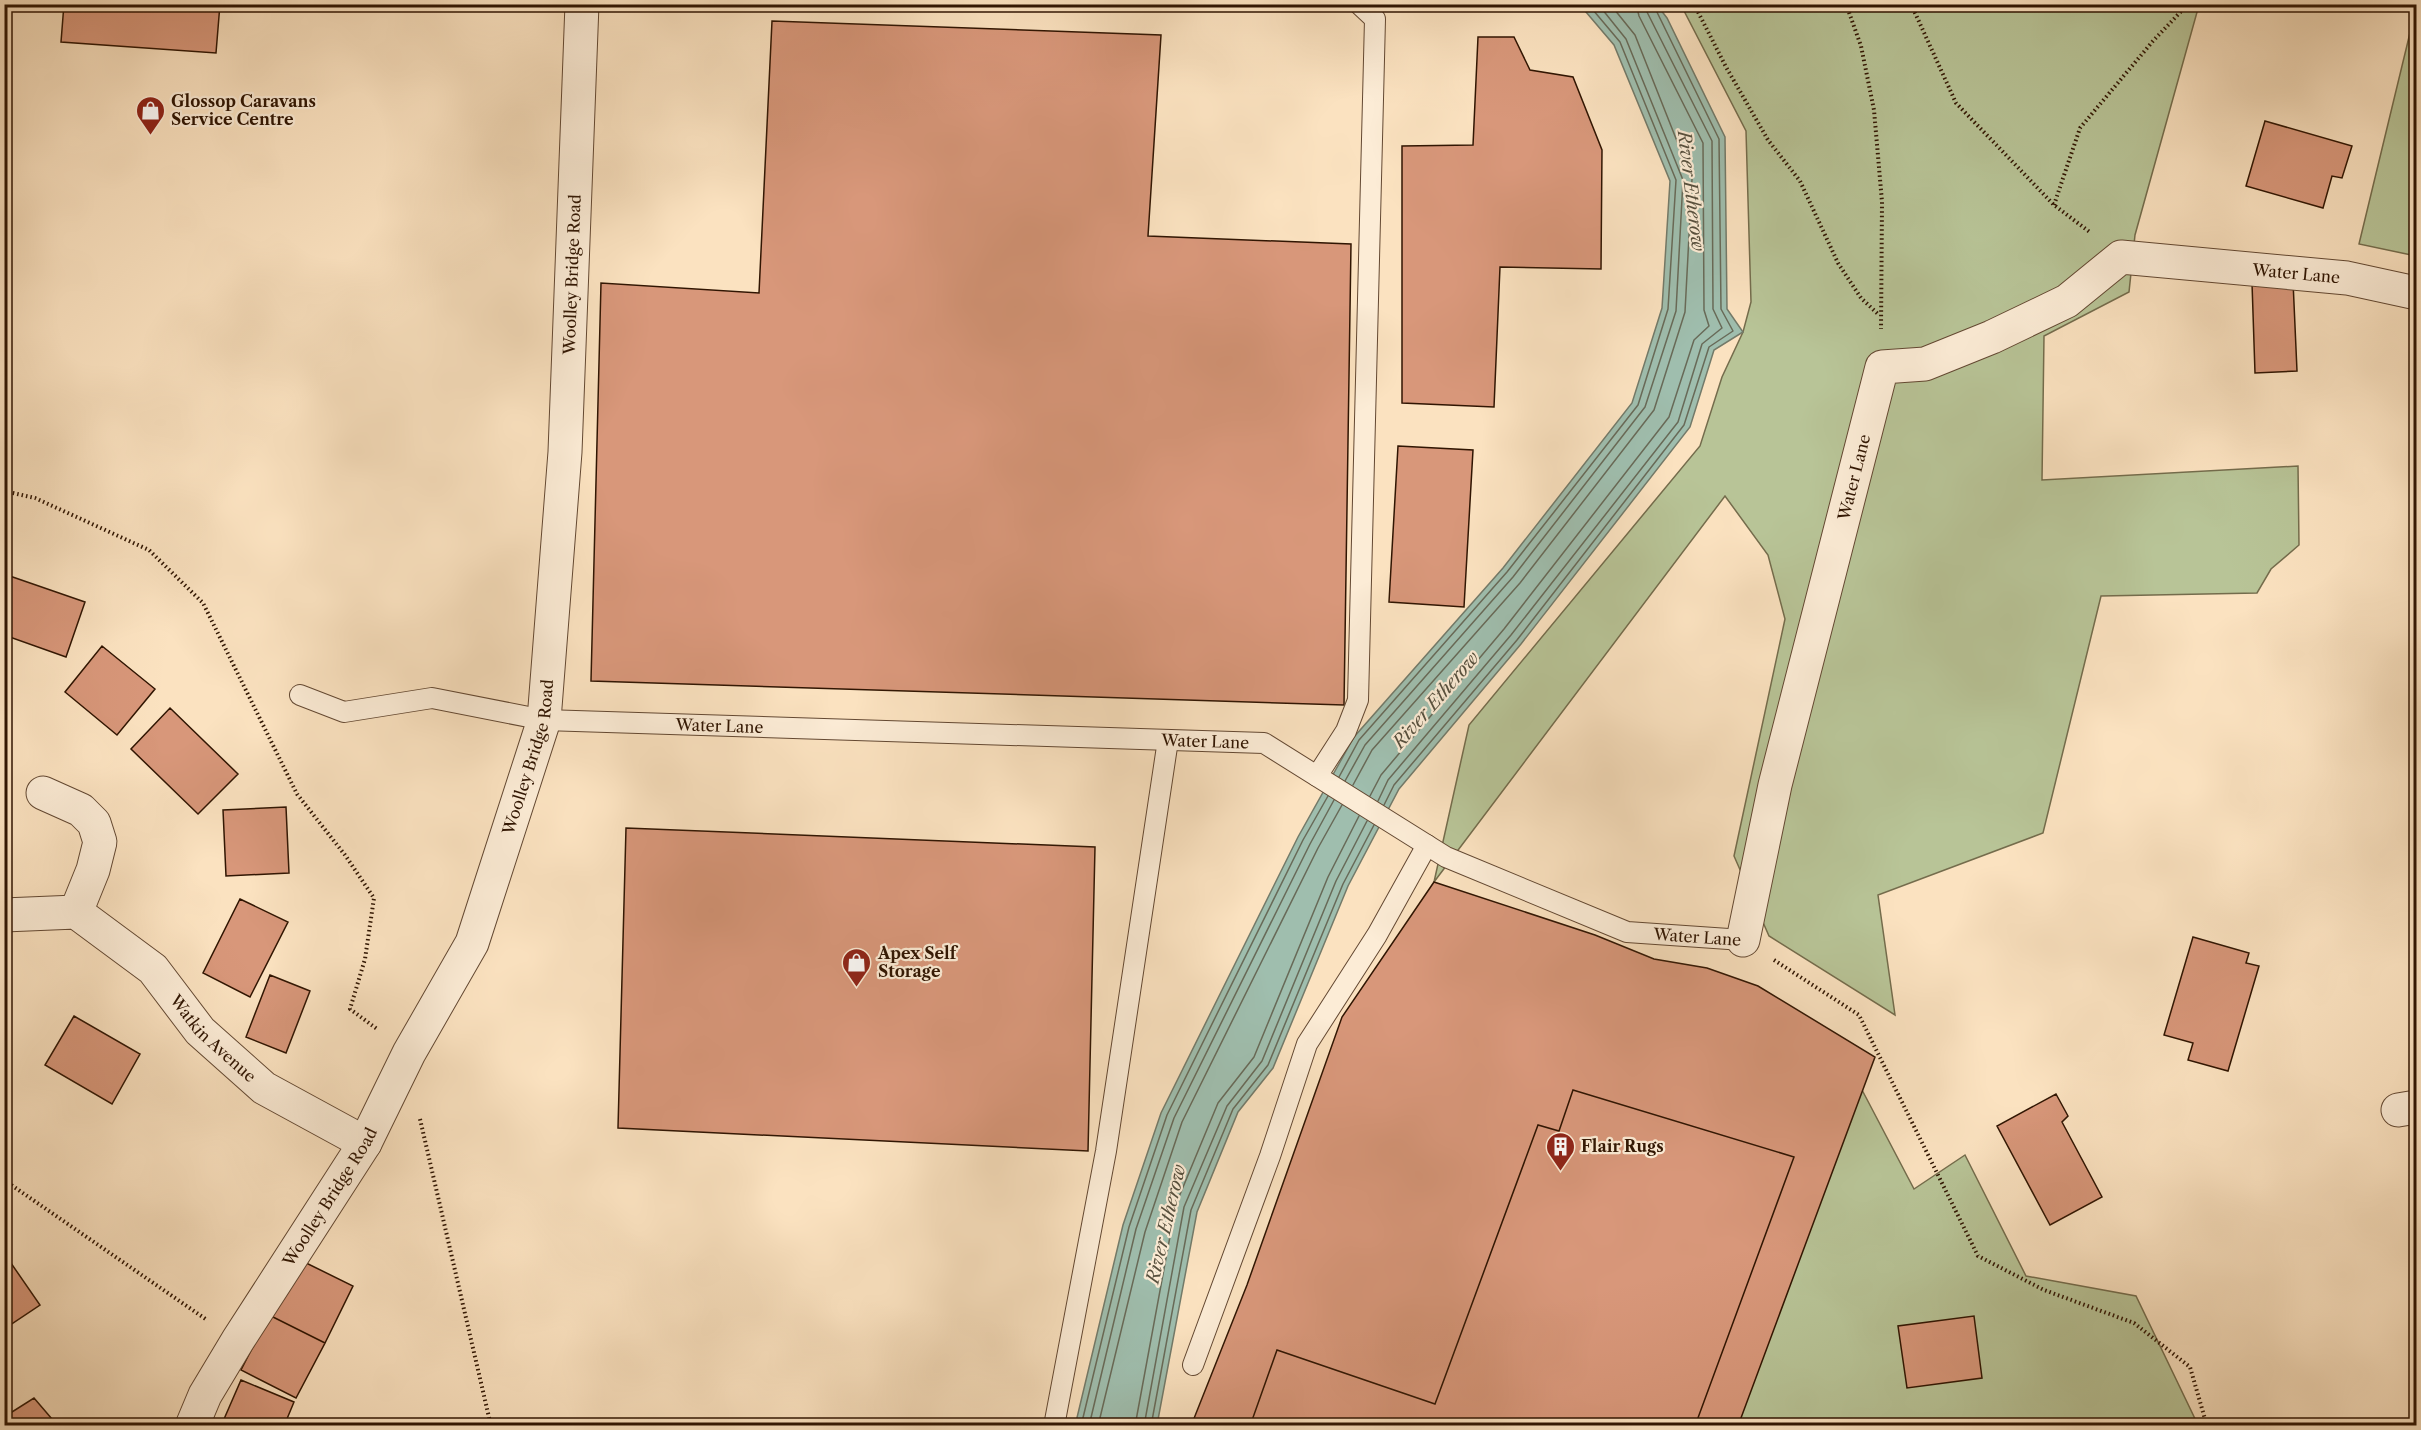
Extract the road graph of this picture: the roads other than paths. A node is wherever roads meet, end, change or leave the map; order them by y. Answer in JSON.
{"nodes":[{"id":1,"x":582,"y":4,"type":"edge"},
{"id":2,"x":1359,"y":4,"type":"edge"},
{"id":3,"x":2416,"y":293,"type":"edge"},
{"id":4,"x":300,"y":695,"type":"dead end"},
{"id":5,"x":544,"y":720,"type":"junction"},
{"id":6,"x":1168,"y":740,"type":"junction"},
{"id":7,"x":1319,"y":777,"type":"junction"},
{"id":8,"x":43,"y":793,"type":"dead end"},
{"id":9,"x":1425,"y":844,"type":"junction"},
{"id":10,"x":76,"y":912,"type":"junction"},
{"id":11,"x":4,"y":915,"type":"edge"},
{"id":12,"x":1743,"y":940,"type":"joint"},
{"id":13,"x":365,"y":1143,"type":"junction"},
{"id":14,"x":1192,"y":1365,"type":"dead end"},
{"id":15,"x":192,"y":1425,"type":"edge"},
{"id":16,"x":1054,"y":1425,"type":"edge"}],
"edges":[{"from":1,"to":5,"type":"street","name":"Woolley Bridge Road"},
{"from":2,"to":7,"type":"lane"},
{"from":3,"to":12,"type":"street","name":"Water Lane"},
{"from":4,"to":5,"type":"lane","name":"Water Lane"},
{"from":5,"to":6,"type":"lane","name":"Water Lane"},
{"from":5,"to":13,"type":"street","name":"Woolley Bridge Road"},
{"from":6,"to":7,"type":"lane","name":"Water Lane"},
{"from":6,"to":16,"type":"lane"},
{"from":7,"to":9,"type":"lane","name":"Water Lane"},
{"from":8,"to":10,"type":"street"},
{"from":9,"to":12,"type":"lane","name":"Water Lane"},
{"from":9,"to":14,"type":"lane"},
{"from":10,"to":11,"type":"street"},
{"from":10,"to":13,"type":"street","name":"Watkin Avenue"},
{"from":13,"to":15,"type":"street","name":"Woolley Bridge Road"}]}
